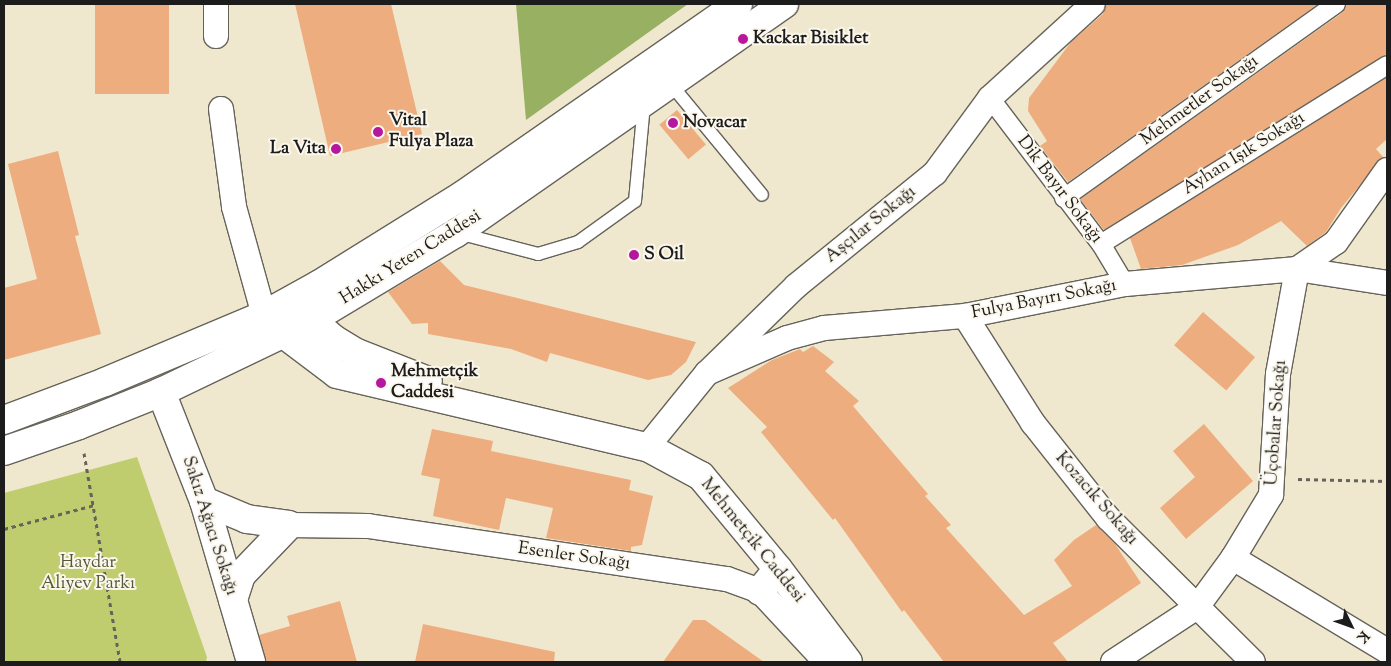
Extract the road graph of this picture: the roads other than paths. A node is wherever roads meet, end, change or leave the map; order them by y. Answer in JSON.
{"nodes":[{"id":1,"x":216,"y":4,"type":"edge"},
{"id":2,"x":738,"y":4,"type":"edge"},
{"id":3,"x":784,"y":4,"type":"edge"},
{"id":4,"x":1093,"y":4,"type":"edge"},
{"id":5,"x":1336,"y":4,"type":"edge"},
{"id":6,"x":216,"y":36,"type":"dead end"},
{"id":7,"x":1387,"y":65,"type":"edge"},
{"id":8,"x":669,"y":82,"type":"junction"},
{"id":9,"x":990,"y":98,"type":"junction"},
{"id":10,"x":644,"y":100,"type":"junction"},
{"id":11,"x":221,"y":109,"type":"dead end"},
{"id":12,"x":1387,"y":170,"type":"edge"},
{"id":13,"x":762,"y":195,"type":"dead end"},
{"id":14,"x":1064,"y":198,"type":"junction"},
{"id":15,"x":456,"y":233,"type":"junction"},
{"id":16,"x":1101,"y":244,"type":"junction"},
{"id":17,"x":1297,"y":269,"type":"junction"},
{"id":18,"x":1387,"y":283,"type":"edge"},
{"id":19,"x":1125,"y":284,"type":"junction"},
{"id":20,"x":264,"y":315,"type":"junction"},
{"id":21,"x":965,"y":316,"type":"junction"},
{"id":22,"x":311,"y":320,"type":"junction"},
{"id":23,"x":284,"y":334,"type":"junction"},
{"id":24,"x":707,"y":373,"type":"junction"},
{"id":25,"x":161,"y":392,"type":"junction"},
{"id":26,"x":520,"y":416,"type":"junction"},
{"id":27,"x":4,"y":420,"type":"edge"},
{"id":28,"x":647,"y":447,"type":"junction"},
{"id":29,"x":4,"y":451,"type":"edge"},
{"id":30,"x":204,"y":501,"type":"junction"},
{"id":31,"x":289,"y":525,"type":"junction"},
{"id":32,"x":1233,"y":558,"type":"junction"},
{"id":33,"x":778,"y":569,"type":"junction"},
{"id":34,"x":760,"y":591,"type":"junction"},
{"id":35,"x":233,"y":600,"type":"junction"},
{"id":36,"x":1197,"y":607,"type":"junction"},
{"id":37,"x":1387,"y":651,"type":"edge"},
{"id":38,"x":249,"y":661,"type":"edge"},
{"id":39,"x":826,"y":662,"type":"edge"},
{"id":40,"x":848,"y":662,"type":"edge"},
{"id":41,"x":1113,"y":662,"type":"edge"},
{"id":42,"x":1253,"y":662,"type":"edge"}],
"edges":[{"from":1,"to":6,"type":"street"},
{"from":2,"to":20,"type":"main road","name":"Hakkı Yeten Caddesi"},
{"from":3,"to":8,"type":"main road","name":"Hakkı Yeten Caddesi"},
{"from":4,"to":9,"type":"street","name":"Aşçılar Sokağı"},
{"from":5,"to":14,"type":"street","name":"Mehmetler Sokağı"},
{"from":7,"to":16,"type":"street","name":"Ayhan Işık Sokağı"},
{"from":8,"to":10,"type":"main road","name":"Hakkı Yeten Caddesi"},
{"from":8,"to":13,"type":"lane"},
{"from":9,"to":14,"type":"street","name":"Dik Bayır Sokağı"},
{"from":9,"to":24,"type":"street","name":"Aşçılar Sokağı"},
{"from":10,"to":15,"type":"main road","name":"Hakkı Yeten Caddesi"},
{"from":10,"to":15,"type":"lane"},
{"from":11,"to":20,"type":"street"},
{"from":12,"to":17,"type":"street"},
{"from":14,"to":16,"type":"street","name":"Dik Bayır Sokağı"},
{"from":15,"to":22,"type":"main road","name":"Hakkı Yeten Caddesi"},
{"from":16,"to":19,"type":"street","name":"Dik Bayır Sokağı"},
{"from":17,"to":18,"type":"street","name":"Fulya Bayırı Sokağı"},
{"from":17,"to":19,"type":"street","name":"Fulya Bayırı Sokağı"},
{"from":17,"to":32,"type":"street","name":"Üçobalar Sokağı"},
{"from":19,"to":21,"type":"street","name":"Fulya Bayırı Sokağı"},
{"from":20,"to":22,"type":"main road"},
{"from":20,"to":23,"type":"main road","name":"Mehmetçik Caddesi"},
{"from":20,"to":27,"type":"main road","name":"Hakkı Yeten Caddesi"},
{"from":21,"to":24,"type":"street","name":"Fulya Bayırı Sokağı"},
{"from":21,"to":36,"type":"street","name":"Kozacık Sokağı"},
{"from":22,"to":23,"type":"main road","name":"Hakkı Yeten Caddesi"},
{"from":22,"to":26,"type":"main road","name":"Mehmetçik Caddesi"},
{"from":23,"to":25,"type":"main road","name":"Hakkı Yeten Caddesi"},
{"from":23,"to":26,"type":"main road","name":"Mehmetçik Caddesi"},
{"from":24,"to":28,"type":"street","name":"Aşçılar Sokağı"},
{"from":25,"to":29,"type":"main road","name":"Hakkı Yeten Caddesi"},
{"from":25,"to":30,"type":"main road","name":"Sakız Ağacı Sokağı"},
{"from":26,"to":28,"type":"main road","name":"Mehmetçik Caddesi"},
{"from":28,"to":33,"type":"main road","name":"Mehmetçik Caddesi"},
{"from":30,"to":31,"type":"main road"},
{"from":30,"to":35,"type":"main road","name":"Sakız Ağacı Sokağı"},
{"from":31,"to":34,"type":"street","name":"Esenler Sokağı"},
{"from":31,"to":35,"type":"main road"},
{"from":32,"to":36,"type":"street","name":"Üçobalar Sokağı"},
{"from":32,"to":37,"type":"street"},
{"from":33,"to":34,"type":"main road"},
{"from":33,"to":40,"type":"main road","name":"Mehmetçik Caddesi"},
{"from":34,"to":39,"type":"street","name":"Esenler Sokağı"},
{"from":35,"to":38,"type":"main road","name":"Sakız Ağacı Sokağı"},
{"from":36,"to":41,"type":"street","name":"Üçobalar Sokağı"},
{"from":36,"to":42,"type":"street","name":"Kozacık Sokağı"}]}
